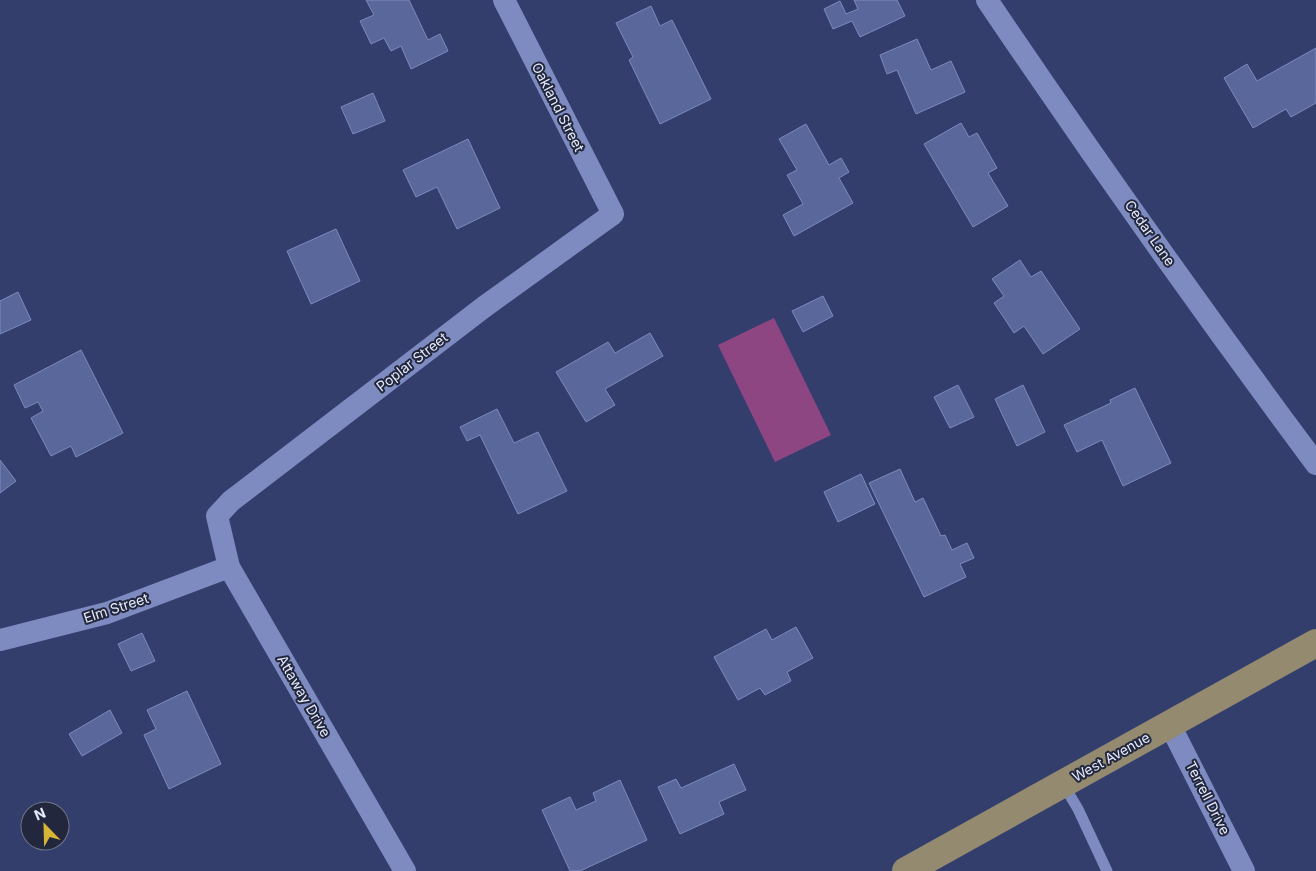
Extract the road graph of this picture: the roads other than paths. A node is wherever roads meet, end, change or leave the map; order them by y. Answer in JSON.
{"nodes":[{"id":1,"x":504,"y":0,"type":"edge"},
{"id":2,"x":987,"y":0,"type":"edge"},
{"id":3,"x":613,"y":214,"type":"joint"},
{"id":4,"x":1316,"y":464,"type":"edge"},
{"id":5,"x":217,"y":516,"type":"joint"},
{"id":6,"x":229,"y":567,"type":"junction"},
{"id":7,"x":0,"y":640,"type":"edge"},
{"id":8,"x":1316,"y":643,"type":"edge"},
{"id":9,"x":1170,"y":725,"type":"junction"},
{"id":10,"x":1063,"y":784,"type":"junction"},
{"id":11,"x":405,"y":871,"type":"edge"},
{"id":12,"x":906,"y":871,"type":"edge"},
{"id":13,"x":1107,"y":871,"type":"edge"},
{"id":14,"x":1244,"y":871,"type":"edge"}],
"edges":[{"from":1,"to":3,"type":"street","name":"Oakland Street"},
{"from":2,"to":4,"type":"street","name":"Cedar Lane"},
{"from":3,"to":5,"type":"street","name":"Poplar Street"},
{"from":5,"to":6,"type":"street","name":"Attaway Drive"},
{"from":6,"to":7,"type":"street","name":"Elm Street"},
{"from":6,"to":11,"type":"street","name":"Attaway Drive"},
{"from":8,"to":9,"type":"main road","name":"West Avenue"},
{"from":9,"to":10,"type":"main road","name":"West Avenue"},
{"from":9,"to":14,"type":"street","name":"Terrell Drive"},
{"from":10,"to":12,"type":"main road","name":"West Avenue"},
{"from":10,"to":13,"type":"lane"}]}
